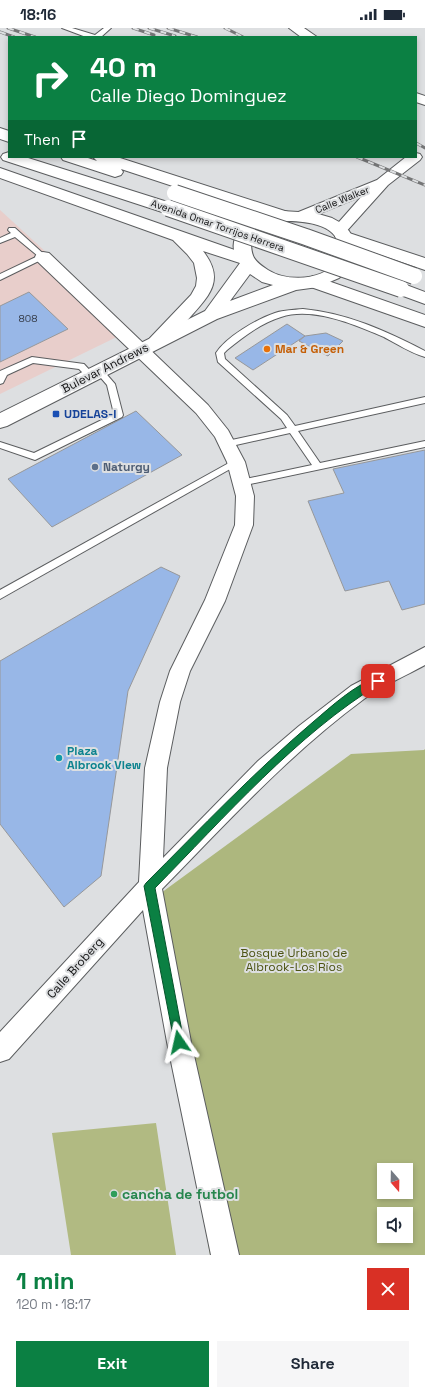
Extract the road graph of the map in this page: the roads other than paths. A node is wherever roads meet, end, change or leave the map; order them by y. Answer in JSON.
{"nodes":[{"id":1,"x":65,"y":28,"type":"edge"},
{"id":2,"x":108,"y":28,"type":"edge"},
{"id":3,"x":296,"y":28,"type":"edge"},
{"id":4,"x":90,"y":36,"type":"edge"},
{"id":5,"x":98,"y":36,"type":"edge"},
{"id":6,"x":308,"y":36,"type":"edge"},
{"id":7,"x":425,"y":149,"type":"edge"},
{"id":8,"x":417,"y":155,"type":"edge"},
{"id":9,"x":13,"y":158,"type":"edge"},
{"id":10,"x":72,"y":158,"type":"edge"},
{"id":11,"x":103,"y":158,"type":"edge"},
{"id":12,"x":414,"y":158,"type":"edge"},
{"id":13,"x":0,"y":173,"type":"edge"},
{"id":14,"x":383,"y":182,"type":"junction"},
{"id":15,"x":176,"y":195,"type":"junction"},
{"id":16,"x":282,"y":216,"type":"junction"},
{"id":17,"x":301,"y":216,"type":"junction"},
{"id":18,"x":151,"y":225,"type":"junction"},
{"id":19,"x":341,"y":233,"type":"junction"},
{"id":20,"x":177,"y":235,"type":"junction"},
{"id":21,"x":0,"y":241,"type":"edge"},
{"id":22,"x":43,"y":257,"type":"junction"},
{"id":23,"x":245,"y":262,"type":"junction"},
{"id":24,"x":422,"y":271,"type":"edge"},
{"id":25,"x":0,"y":277,"type":"edge"},
{"id":26,"x":314,"y":282,"type":"junction"},
{"id":27,"x":294,"y":284,"type":"junction"},
{"id":28,"x":425,"y":298,"type":"edge"},
{"id":29,"x":401,"y":313,"type":"junction"},
{"id":30,"x":210,"y":315,"type":"junction"},
{"id":31,"x":425,"y":321,"type":"edge"},
{"id":32,"x":148,"y":346,"type":"junction"},
{"id":33,"x":425,"y":354,"type":"edge"},
{"id":34,"x":95,"y":373,"type":"junction"},
{"id":35,"x":0,"y":381,"type":"edge"},
{"id":36,"x":425,"y":400,"type":"edge"},
{"id":37,"x":0,"y":422,"type":"edge"},
{"id":38,"x":292,"y":430,"type":"junction"},
{"id":39,"x":227,"y":444,"type":"junction"},
{"id":40,"x":425,"y":444,"type":"edge"},
{"id":41,"x":0,"y":445,"type":"edge"},
{"id":42,"x":236,"y":462,"type":"junction"},
{"id":43,"x":318,"y":467,"type":"junction"},
{"id":44,"x":241,"y":483,"type":"junction"},
{"id":45,"x":0,"y":595,"type":"edge"},
{"id":46,"x":425,"y":655,"type":"edge"},
{"id":47,"x":150,"y":886,"type":"junction"},
{"id":48,"x":0,"y":1050,"type":"edge"},
{"id":49,"x":225,"y":1255,"type":"edge"}],
"edges":[{"from":1,"to":4,"type":"lane"},
{"from":2,"to":5,"type":"lane"},
{"from":3,"to":6,"type":"street"},
{"from":7,"to":8,"type":"street","name":"Calle Walker"},
{"from":9,"to":15,"type":"main road","name":"Avenida Omar Torrijos Herrera"},
{"from":10,"to":15,"type":"main road","name":"Avenida Omar Torrijos Herrera"},
{"from":11,"to":15,"type":"main road"},
{"from":12,"to":14,"type":"street","name":"Calle Walker"},
{"from":13,"to":18,"type":"main road"},
{"from":14,"to":17,"type":"street","name":"Calle Walker"},
{"from":14,"to":19,"type":"street","name":"Calle Walker"},
{"from":15,"to":16,"type":"main road"},
{"from":15,"to":18,"type":"main road"},
{"from":15,"to":24,"type":"main road","name":"Avenida Omar Torrijos Herrera","bridge":true},
{"from":15,"to":28,"type":"main road","name":"Avenida Omar Torrijos Herrera","bridge":true},
{"from":16,"to":17,"type":"main road"},
{"from":16,"to":23,"type":"main road"},
{"from":17,"to":19,"type":"main road"},
{"from":18,"to":20,"type":"main road"},
{"from":19,"to":24,"type":"main road"},
{"from":19,"to":26,"type":"main road"},
{"from":20,"to":23,"type":"main road"},
{"from":20,"to":32,"type":"main road"},
{"from":21,"to":22,"type":"lane"},
{"from":22,"to":25,"type":"lane"},
{"from":22,"to":32,"type":"street"},
{"from":23,"to":27,"type":"main road"},
{"from":23,"to":30,"type":"main road","name":"Bulevar Andrews"},
{"from":24,"to":29,"type":"main road"},
{"from":26,"to":27,"type":"main road"},
{"from":26,"to":29,"type":"main road"},
{"from":27,"to":30,"type":"main road","name":"Bulevar Andrews"},
{"from":29,"to":31,"type":"main road"},
{"from":30,"to":32,"type":"main road","name":"Bulevar Andrews"},
{"from":32,"to":34,"type":"main road","name":"Bulevar Andrews"},
{"from":32,"to":39,"type":"street"},
{"from":33,"to":38,"type":"lane"},
{"from":34,"to":35,"type":"lane"},
{"from":34,"to":37,"type":"main road","name":"Bulevar Andrews"},
{"from":34,"to":41,"type":"lane"},
{"from":36,"to":38,"type":"lane"},
{"from":38,"to":39,"type":"lane"},
{"from":38,"to":43,"type":"lane"},
{"from":39,"to":42,"type":"street"},
{"from":40,"to":43,"type":"lane"},
{"from":42,"to":44,"type":"street"},
{"from":42,"to":45,"type":"lane"},
{"from":43,"to":44,"type":"lane"},
{"from":44,"to":47,"type":"street"},
{"from":46,"to":47,"type":"street","name":"Calle Broberg"},
{"from":47,"to":48,"type":"street","name":"Calle Broberg"},
{"from":47,"to":49,"type":"street"}]}
